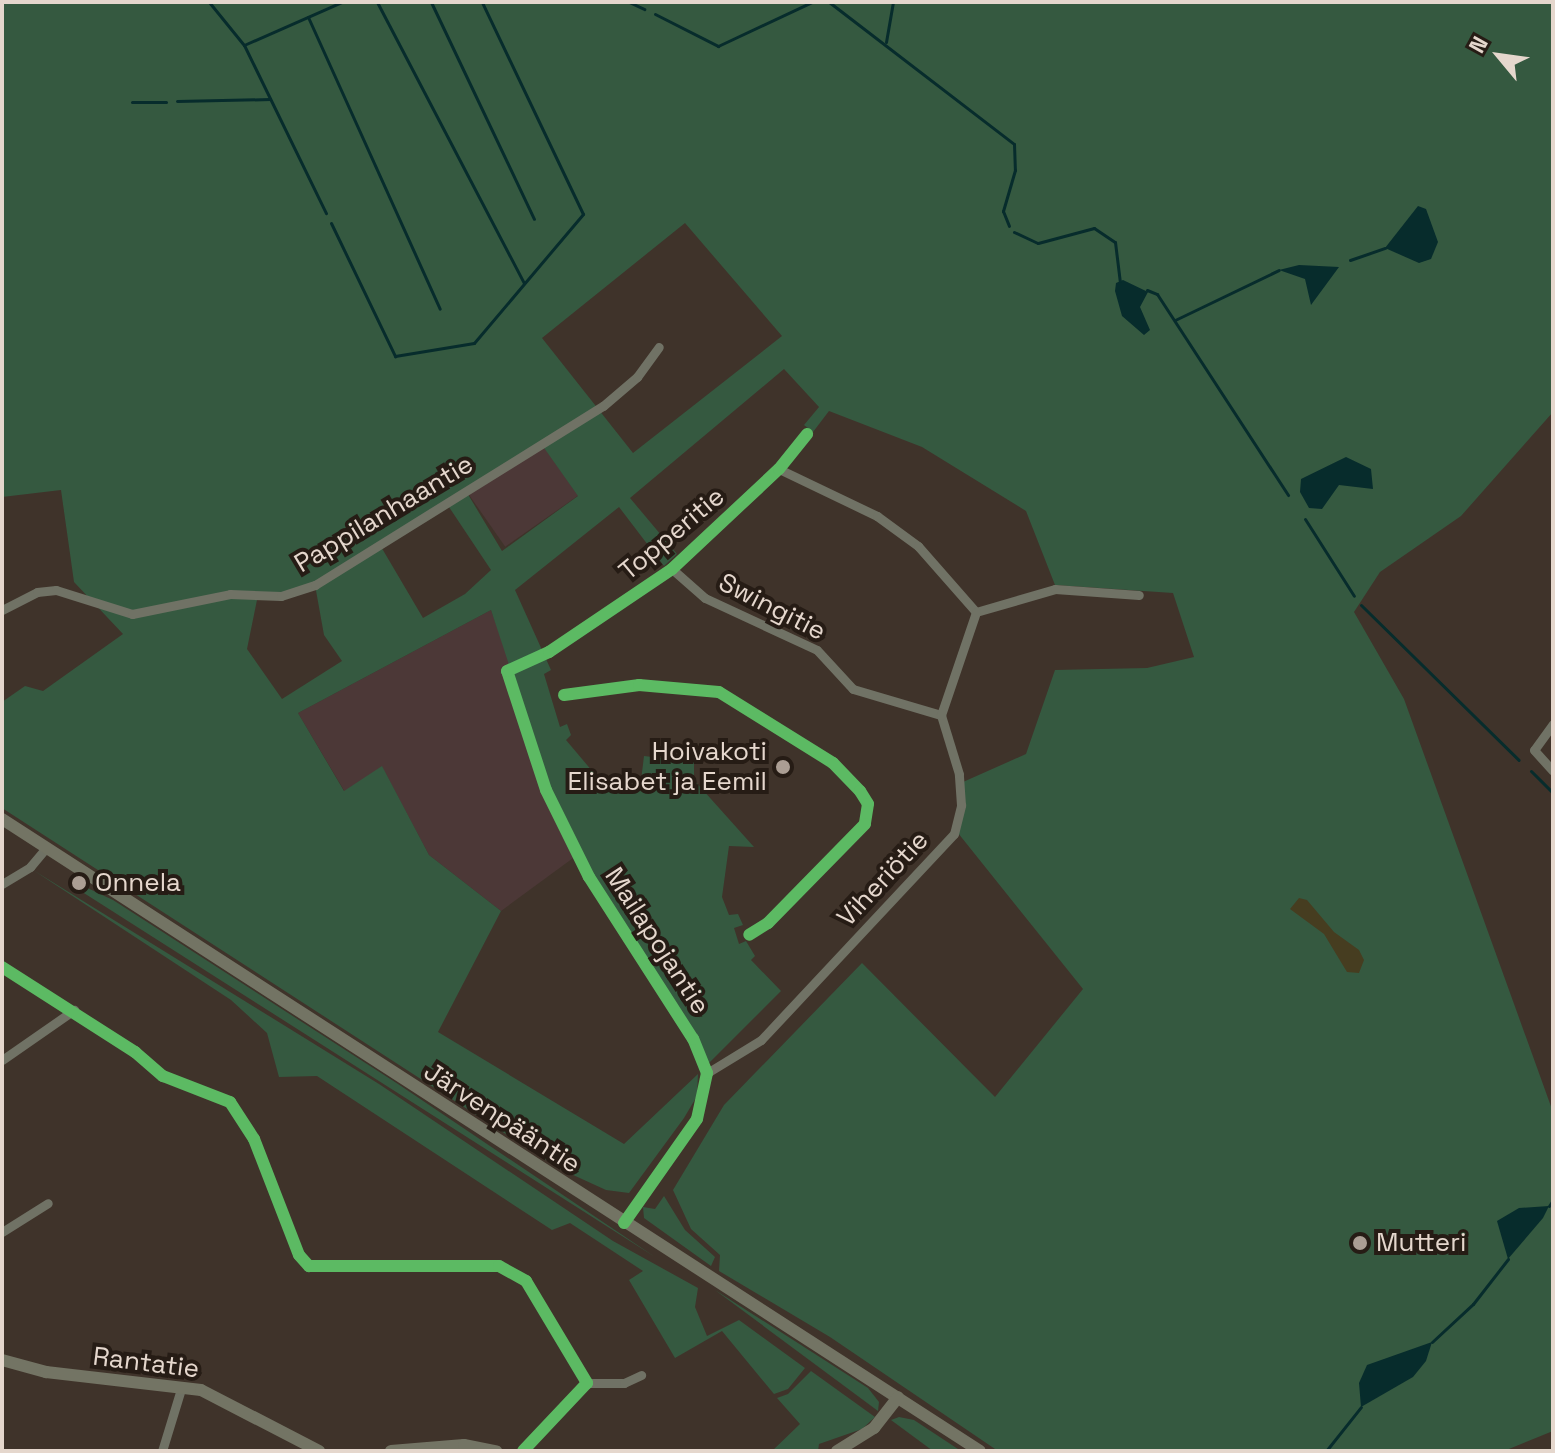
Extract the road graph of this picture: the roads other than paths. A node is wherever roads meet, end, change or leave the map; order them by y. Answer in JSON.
{"nodes":[{"id":1,"x":659,"y":347,"type":"dead end"},
{"id":2,"x":807,"y":434,"type":"dead end"},
{"id":3,"x":779,"y":469,"type":"junction"},
{"id":4,"x":672,"y":569,"type":"junction"},
{"id":5,"x":1139,"y":595,"type":"dead end"},
{"id":6,"x":2,"y":610,"type":"edge"},
{"id":7,"x":976,"y":612,"type":"junction"},
{"id":8,"x":507,"y":671,"type":"joint"},
{"id":9,"x":941,"y":715,"type":"junction"},
{"id":10,"x":1553,"y":724,"type":"edge"},
{"id":11,"x":1553,"y":771,"type":"edge"},
{"id":12,"x":2,"y":819,"type":"edge"},
{"id":13,"x":46,"y":848,"type":"junction"},
{"id":14,"x":2,"y":884,"type":"edge"},
{"id":15,"x":2,"y":967,"type":"edge"},
{"id":16,"x":74,"y":1010,"type":"junction"},
{"id":17,"x":2,"y":1060,"type":"edge"},
{"id":18,"x":707,"y":1073,"type":"junction"},
{"id":19,"x":48,"y":1203,"type":"dead end"},
{"id":20,"x":624,"y":1223,"type":"junction"},
{"id":21,"x":2,"y":1232,"type":"edge"},
{"id":22,"x":2,"y":1360,"type":"edge"},
{"id":23,"x":641,"y":1375,"type":"dead end"},
{"id":24,"x":587,"y":1383,"type":"junction"},
{"id":25,"x":181,"y":1389,"type":"junction"},
{"id":26,"x":898,"y":1397,"type":"junction"},
{"id":27,"x":162,"y":1451,"type":"edge"},
{"id":28,"x":319,"y":1451,"type":"edge"},
{"id":29,"x":391,"y":1451,"type":"edge"},
{"id":30,"x":496,"y":1451,"type":"edge"},
{"id":31,"x":523,"y":1451,"type":"edge"},
{"id":32,"x":837,"y":1451,"type":"edge"},
{"id":33,"x":980,"y":1451,"type":"edge"}],
"edges":[{"from":1,"to":6,"type":"street","name":"Pappilanhaantie"},
{"from":2,"to":3,"type":"street","name":"Topperitie"},
{"from":3,"to":4,"type":"street","name":"Topperitie"},
{"from":3,"to":7,"type":"street"},
{"from":4,"to":8,"type":"street","name":"Topperitie"},
{"from":4,"to":9,"type":"street","name":"Swingitie"},
{"from":5,"to":7,"type":"street"},
{"from":7,"to":9,"type":"street"},
{"from":8,"to":18,"type":"street","name":"Mailapojantie"},
{"from":9,"to":18,"type":"street","name":"Viheriötie"},
{"from":10,"to":11,"type":"street"},
{"from":12,"to":13,"type":"main road","name":"Järvenpääntie"},
{"from":13,"to":14,"type":"street"},
{"from":13,"to":20,"type":"main road","name":"Järvenpääntie"},
{"from":15,"to":16,"type":"street"},
{"from":16,"to":17,"type":"street"},
{"from":16,"to":24,"type":"street"},
{"from":18,"to":20,"type":"street"},
{"from":19,"to":21,"type":"street"},
{"from":20,"to":26,"type":"main road","name":"Järvenpääntie"},
{"from":22,"to":25,"type":"main road","name":"Rantatie"},
{"from":23,"to":24,"type":"street"},
{"from":24,"to":31,"type":"street"},
{"from":25,"to":27,"type":"street"},
{"from":25,"to":28,"type":"main road","name":"Rantatie"},
{"from":26,"to":32,"type":"main road"},
{"from":26,"to":33,"type":"main road","name":"Järvenpääntie"},
{"from":29,"to":30,"type":"main road"}]}
